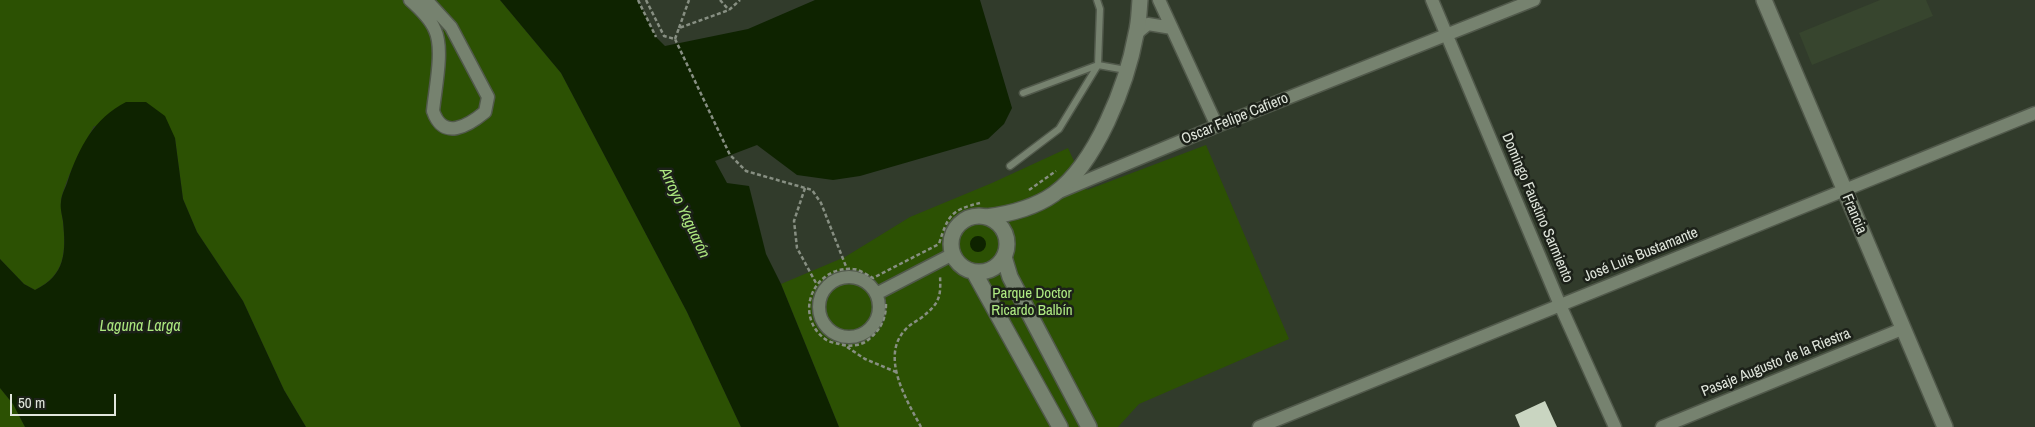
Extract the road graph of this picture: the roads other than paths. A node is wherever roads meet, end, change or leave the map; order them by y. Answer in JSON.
{"nodes":[{"id":1,"x":410,"y":0,"type":"edge"},
{"id":2,"x":420,"y":0,"type":"edge"},
{"id":3,"x":1097,"y":0,"type":"edge"},
{"id":4,"x":1140,"y":0,"type":"edge"},
{"id":5,"x":1159,"y":0,"type":"edge"},
{"id":6,"x":1432,"y":0,"type":"edge"},
{"id":7,"x":1534,"y":0,"type":"edge"},
{"id":8,"x":1764,"y":0,"type":"edge"},
{"id":9,"x":1172,"y":28,"type":"junction"},
{"id":10,"x":1136,"y":34,"type":"junction"},
{"id":11,"x":1446,"y":34,"type":"junction"},
{"id":12,"x":1098,"y":65,"type":"junction"},
{"id":13,"x":1126,"y":70,"type":"junction"},
{"id":14,"x":1023,"y":93,"type":"dead end"},
{"id":15,"x":2035,"y":112,"type":"edge"},
{"id":16,"x":1217,"y":126,"type":"junction"},
{"id":17,"x":1010,"y":166,"type":"dead end"},
{"id":18,"x":1844,"y":190,"type":"junction"},
{"id":19,"x":1054,"y":194,"type":"junction"},
{"id":20,"x":1026,"y":208,"type":"junction"},
{"id":21,"x":985,"y":209,"type":"junction"},
{"id":22,"x":1005,"y":250,"type":"junction"},
{"id":23,"x":953,"y":254,"type":"junction"},
{"id":24,"x":974,"y":272,"type":"junction"},
{"id":25,"x":881,"y":296,"type":"junction"},
{"id":26,"x":1560,"y":305,"type":"junction"},
{"id":27,"x":1902,"y":329,"type":"junction"},
{"id":28,"x":1060,"y":427,"type":"edge"},
{"id":29,"x":1089,"y":427,"type":"edge"},
{"id":30,"x":1259,"y":427,"type":"edge"},
{"id":31,"x":1615,"y":427,"type":"edge"},
{"id":32,"x":1662,"y":427,"type":"edge"},
{"id":33,"x":1945,"y":427,"type":"edge"}],
"edges":[{"from":1,"to":2,"type":"street"},
{"from":3,"to":12,"type":"lane"},
{"from":4,"to":10,"type":"main road"},
{"from":5,"to":9,"type":"street"},
{"from":6,"to":11,"type":"street","name":"Domingo Faustino Sarmiento"},
{"from":7,"to":11,"type":"street","name":"Oscar Felipe Cafiero"},
{"from":8,"to":18,"type":"main road","name":"Francia"},
{"from":9,"to":10,"type":"street"},
{"from":9,"to":16,"type":"street"},
{"from":10,"to":13,"type":"main road"},
{"from":11,"to":16,"type":"street","name":"Oscar Felipe Cafiero"},
{"from":11,"to":26,"type":"street","name":"Domingo Faustino Sarmiento"},
{"from":12,"to":13,"type":"lane"},
{"from":12,"to":14,"type":"lane"},
{"from":12,"to":17,"type":"lane"},
{"from":13,"to":19,"type":"main road"},
{"from":15,"to":18,"type":"street","name":"José Luis Bustamante"},
{"from":16,"to":19,"type":"street","name":"Oscar Felipe Cafiero"},
{"from":18,"to":26,"type":"street","name":"José Luis Bustamante"},
{"from":18,"to":27,"type":"main road","name":"Francia"},
{"from":19,"to":20,"type":"main road","name":"Oscar Felipe Cafiero"},
{"from":20,"to":21,"type":"main road","name":"Oscar Felipe Cafiero"},
{"from":20,"to":22,"type":"main road","name":"Oscar Felipe Cafiero"},
{"from":21,"to":22,"type":"main road"},
{"from":21,"to":23,"type":"main road"},
{"from":22,"to":24,"type":"main road"},
{"from":22,"to":29,"type":"main road"},
{"from":23,"to":24,"type":"main road"},
{"from":23,"to":25,"type":"street"},
{"from":24,"to":28,"type":"main road"},
{"from":25,"to":25,"type":"street"},
{"from":26,"to":30,"type":"street","name":"José Luis Bustamante"},
{"from":26,"to":31,"type":"street","name":"Domingo Faustino Sarmiento"},
{"from":27,"to":32,"type":"street","name":"Pasaje Augusto de la Riestra"},
{"from":27,"to":33,"type":"main road","name":"Francia"}]}
